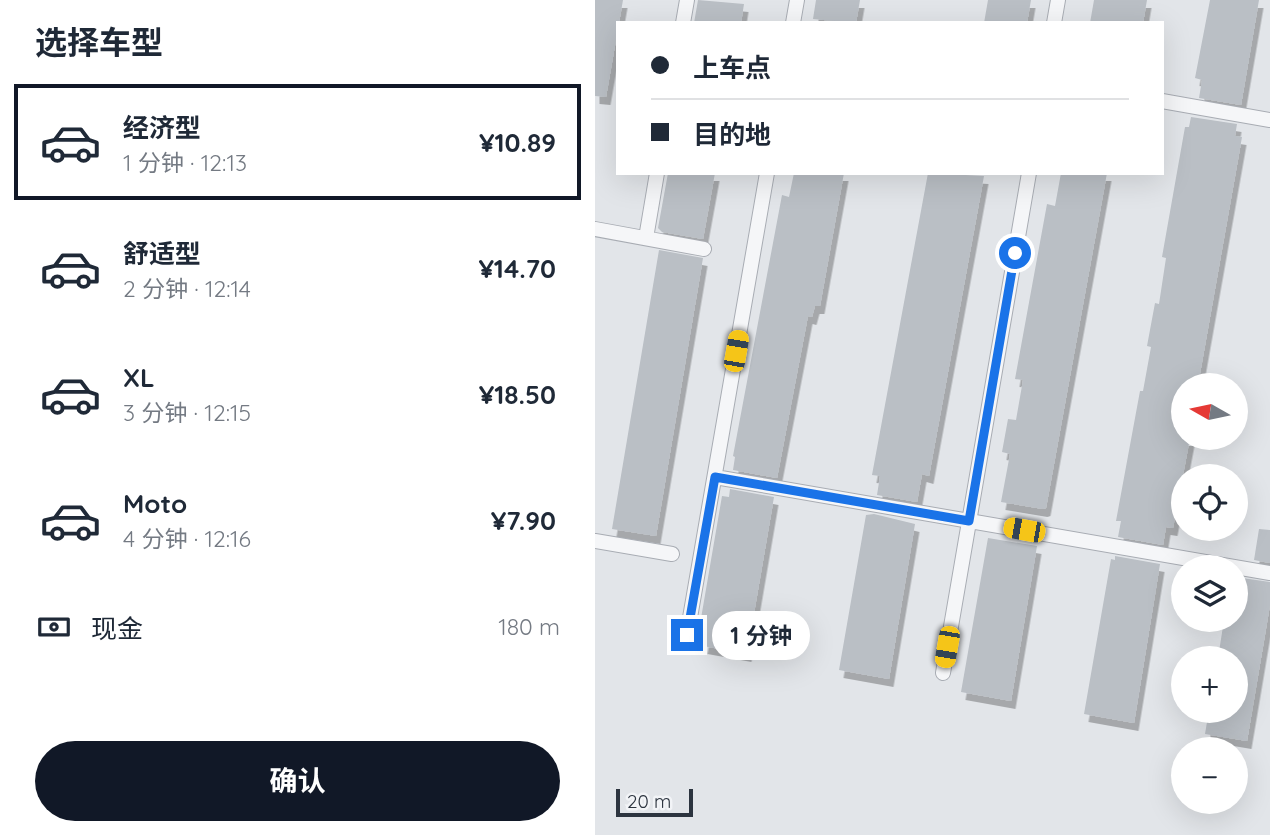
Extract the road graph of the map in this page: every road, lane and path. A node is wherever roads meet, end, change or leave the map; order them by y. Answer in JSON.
{"nodes":[{"id":1,"x":687,"y":0,"type":"edge"},
{"id":2,"x":797,"y":0,"type":"edge"},
{"id":3,"x":1058,"y":0,"type":"edge"},
{"id":4,"x":683,"y":21,"type":"edge"},
{"id":5,"x":793,"y":21,"type":"edge"},
{"id":6,"x":1055,"y":21,"type":"edge"},
{"id":7,"x":1164,"y":101,"type":"edge"},
{"id":8,"x":1270,"y":120,"type":"edge"},
{"id":9,"x":657,"y":175,"type":"edge"},
{"id":10,"x":767,"y":175,"type":"edge"},
{"id":11,"x":1029,"y":175,"type":"edge"},
{"id":12,"x":595,"y":229,"type":"edge"},
{"id":13,"x":646,"y":238,"type":"junction"},
{"id":14,"x":704,"y":248,"type":"dead end"},
{"id":15,"x":715,"y":477,"type":"junction"},
{"id":16,"x":969,"y":521,"type":"junction"},
{"id":17,"x":595,"y":541,"type":"edge"},
{"id":18,"x":673,"y":554,"type":"dead end"},
{"id":19,"x":1270,"y":573,"type":"edge"},
{"id":20,"x":687,"y":635,"type":"dead end"},
{"id":21,"x":943,"y":673,"type":"dead end"}],
"edges":[{"from":1,"to":4,"type":"lane"},
{"from":2,"to":5,"type":"lane"},
{"from":3,"to":6,"type":"lane"},
{"from":7,"to":8,"type":"lane"},
{"from":9,"to":13,"type":"lane"},
{"from":10,"to":15,"type":"lane"},
{"from":11,"to":16,"type":"lane"},
{"from":12,"to":13,"type":"lane"},
{"from":13,"to":14,"type":"lane"},
{"from":15,"to":16,"type":"lane"},
{"from":15,"to":20,"type":"lane"},
{"from":16,"to":19,"type":"lane"},
{"from":16,"to":21,"type":"lane"},
{"from":17,"to":18,"type":"lane"}]}
